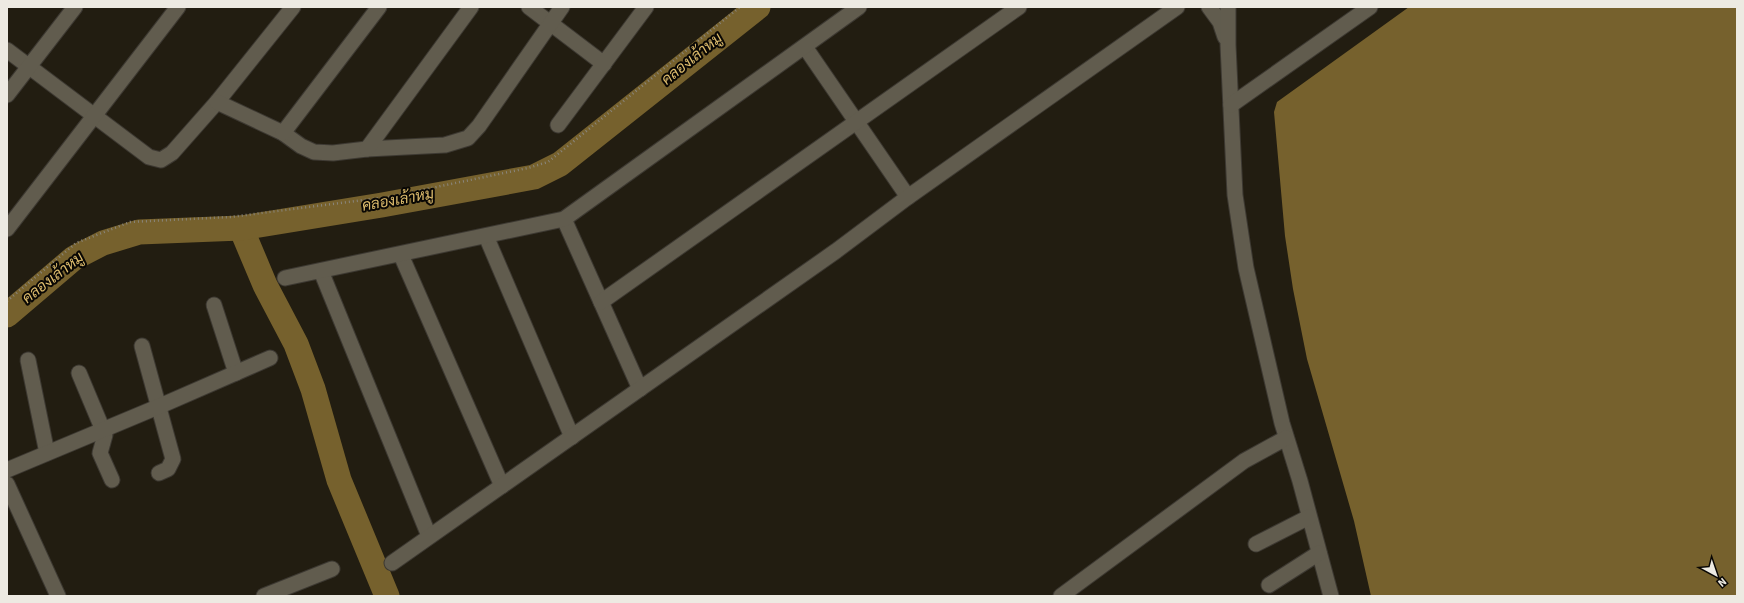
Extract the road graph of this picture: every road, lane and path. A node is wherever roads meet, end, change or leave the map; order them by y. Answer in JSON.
{"nodes":[{"id":1,"x":75,"y":7,"type":"edge"},
{"id":2,"x":178,"y":7,"type":"edge"},
{"id":3,"x":293,"y":7,"type":"edge"},
{"id":4,"x":471,"y":7,"type":"edge"},
{"id":5,"x":529,"y":7,"type":"edge"},
{"id":6,"x":562,"y":7,"type":"edge"},
{"id":7,"x":646,"y":7,"type":"edge"},
{"id":8,"x":740,"y":7,"type":"edge"},
{"id":9,"x":841,"y":7,"type":"edge"},
{"id":10,"x":859,"y":7,"type":"edge"},
{"id":11,"x":1019,"y":7,"type":"edge"},
{"id":12,"x":1177,"y":7,"type":"edge"},
{"id":13,"x":1209,"y":7,"type":"edge"},
{"id":14,"x":1228,"y":7,"type":"edge"},
{"id":15,"x":1370,"y":7,"type":"edge"},
{"id":16,"x":374,"y":8,"type":"edge"},
{"id":17,"x":837,"y":22,"type":"junction"},
{"id":18,"x":551,"y":24,"type":"junction"},
{"id":19,"x":1228,"y":45,"type":"junction"},
{"id":20,"x":805,"y":47,"type":"junction"},
{"id":21,"x":7,"y":50,"type":"edge"},
{"id":22,"x":604,"y":64,"type":"junction"},
{"id":23,"x":29,"y":67,"type":"junction"},
{"id":24,"x":7,"y":95,"type":"edge"},
{"id":25,"x":217,"y":102,"type":"junction"},
{"id":26,"x":1231,"y":105,"type":"junction"},
{"id":27,"x":94,"y":116,"type":"junction"},
{"id":28,"x":857,"y":123,"type":"junction"},
{"id":29,"x":558,"y":125,"type":"dead end"},
{"id":30,"x":283,"y":133,"type":"junction"},
{"id":31,"x":367,"y":149,"type":"junction"},
{"id":32,"x":908,"y":197,"type":"junction"},
{"id":33,"x":564,"y":219,"type":"junction"},
{"id":34,"x":7,"y":229,"type":"edge"},
{"id":35,"x":486,"y":236,"type":"junction"},
{"id":36,"x":401,"y":255,"type":"junction"},
{"id":37,"x":321,"y":271,"type":"junction"},
{"id":38,"x":285,"y":278,"type":"dead end"},
{"id":39,"x":7,"y":301,"type":"edge"},
{"id":40,"x":601,"y":302,"type":"junction"},
{"id":41,"x":214,"y":305,"type":"dead end"},
{"id":42,"x":142,"y":346,"type":"dead end"},
{"id":43,"x":270,"y":358,"type":"dead end"},
{"id":44,"x":28,"y":360,"type":"dead end"},
{"id":45,"x":79,"y":373,"type":"dead end"},
{"id":46,"x":236,"y":373,"type":"junction"},
{"id":47,"x":640,"y":389,"type":"junction"},
{"id":48,"x":160,"y":406,"type":"junction"},
{"id":49,"x":103,"y":430,"type":"junction"},
{"id":50,"x":572,"y":437,"type":"junction"},
{"id":51,"x":1286,"y":438,"type":"junction"},
{"id":52,"x":47,"y":453,"type":"junction"},
{"id":53,"x":7,"y":470,"type":"edge"},
{"id":54,"x":159,"y":473,"type":"dead end"},
{"id":55,"x":112,"y":480,"type":"dead end"},
{"id":56,"x":7,"y":484,"type":"edge"},
{"id":57,"x":502,"y":486,"type":"junction"},
{"id":58,"x":1309,"y":517,"type":"junction"},
{"id":59,"x":429,"y":536,"type":"junction"},
{"id":60,"x":1256,"y":544,"type":"dead end"},
{"id":61,"x":1319,"y":554,"type":"junction"},
{"id":62,"x":392,"y":563,"type":"dead end"},
{"id":63,"x":332,"y":569,"type":"dead end"},
{"id":64,"x":1269,"y":585,"type":"dead end"},
{"id":65,"x":58,"y":596,"type":"edge"},
{"id":66,"x":264,"y":596,"type":"edge"},
{"id":67,"x":1061,"y":596,"type":"edge"},
{"id":68,"x":1331,"y":596,"type":"edge"}],
"edges":[{"from":1,"to":23,"type":"street"},
{"from":2,"to":27,"type":"street"},
{"from":3,"to":25,"type":"street"},
{"from":4,"to":31,"type":"street"},
{"from":5,"to":18,"type":"street"},
{"from":6,"to":18,"type":"street"},
{"from":7,"to":22,"type":"street"},
{"from":8,"to":39,"type":"path"},
{"from":9,"to":17,"type":"street"},
{"from":10,"to":17,"type":"street"},
{"from":11,"to":28,"type":"street"},
{"from":12,"to":32,"type":"street"},
{"from":13,"to":19,"type":"street"},
{"from":14,"to":19,"type":"street"},
{"from":15,"to":26,"type":"street"},
{"from":16,"to":30,"type":"street"},
{"from":17,"to":20,"type":"street"},
{"from":18,"to":22,"type":"street"},
{"from":18,"to":31,"type":"street"},
{"from":19,"to":26,"type":"street"},
{"from":20,"to":28,"type":"street"},
{"from":20,"to":33,"type":"street"},
{"from":21,"to":23,"type":"street"},
{"from":22,"to":29,"type":"street"},
{"from":23,"to":24,"type":"street"},
{"from":23,"to":27,"type":"street"},
{"from":25,"to":27,"type":"street"},
{"from":25,"to":30,"type":"street"},
{"from":26,"to":51,"type":"street"},
{"from":27,"to":34,"type":"street"},
{"from":28,"to":32,"type":"street"},
{"from":28,"to":40,"type":"street"},
{"from":30,"to":31,"type":"street"},
{"from":32,"to":47,"type":"street"},
{"from":33,"to":35,"type":"street"},
{"from":33,"to":40,"type":"street"},
{"from":35,"to":36,"type":"street"},
{"from":35,"to":50,"type":"street"},
{"from":36,"to":37,"type":"street"},
{"from":36,"to":57,"type":"street"},
{"from":37,"to":38,"type":"street"},
{"from":37,"to":59,"type":"street"},
{"from":40,"to":47,"type":"street"},
{"from":41,"to":46,"type":"street"},
{"from":42,"to":48,"type":"street"},
{"from":43,"to":46,"type":"street"},
{"from":44,"to":52,"type":"street"},
{"from":45,"to":49,"type":"street"},
{"from":46,"to":48,"type":"street"},
{"from":47,"to":50,"type":"street"},
{"from":48,"to":49,"type":"street"},
{"from":48,"to":54,"type":"street"},
{"from":49,"to":52,"type":"street"},
{"from":49,"to":55,"type":"street"},
{"from":50,"to":57,"type":"street"},
{"from":51,"to":58,"type":"street"},
{"from":51,"to":67,"type":"street"},
{"from":52,"to":53,"type":"street"},
{"from":56,"to":65,"type":"street"},
{"from":57,"to":59,"type":"street"},
{"from":58,"to":60,"type":"street"},
{"from":58,"to":61,"type":"street"},
{"from":59,"to":62,"type":"street"},
{"from":61,"to":64,"type":"street"},
{"from":61,"to":68,"type":"street"},
{"from":63,"to":66,"type":"street"}]}
